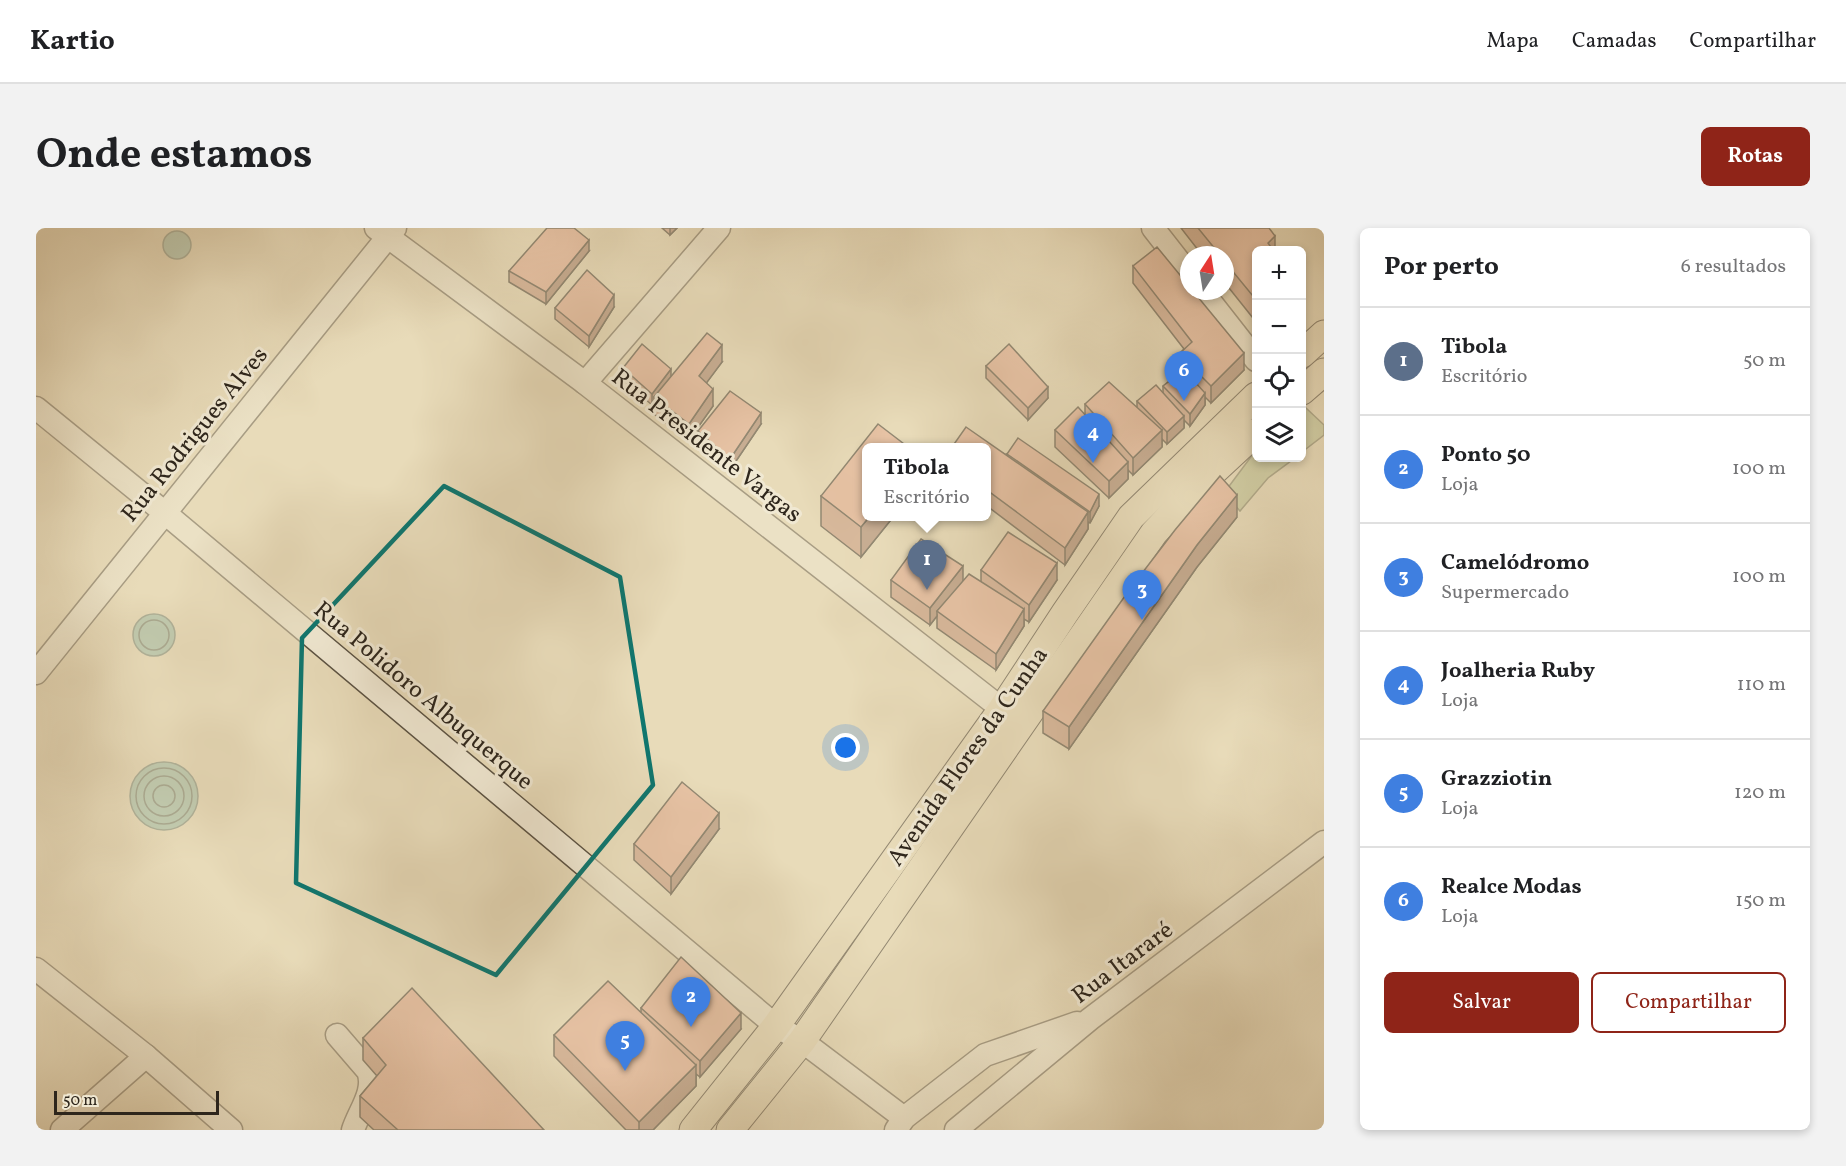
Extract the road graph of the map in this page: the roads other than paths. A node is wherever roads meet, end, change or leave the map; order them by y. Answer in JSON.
{"nodes":[{"id":1,"x":719,"y":228,"type":"edge"},
{"id":2,"x":1153,"y":228,"type":"edge"},
{"id":3,"x":386,"y":231,"type":"edge"},
{"id":4,"x":1180,"y":262,"type":"edge"},
{"id":5,"x":1209,"y":300,"type":"edge"},
{"id":6,"x":1324,"y":334,"type":"edge"},
{"id":7,"x":1306,"y":350,"type":"edge"},
{"id":8,"x":1252,"y":354,"type":"edge"},
{"id":9,"x":1324,"y":372,"type":"edge"},
{"id":10,"x":585,"y":383,"type":"junction"},
{"id":11,"x":1306,"y":388,"type":"edge"},
{"id":12,"x":1252,"y":401,"type":"edge"},
{"id":13,"x":36,"y":408,"type":"edge"},
{"id":14,"x":1252,"y":437,"type":"edge"},
{"id":15,"x":165,"y":513,"type":"junction"},
{"id":16,"x":36,"y":673,"type":"edge"},
{"id":17,"x":1002,"y":709,"type":"junction"},
{"id":18,"x":1324,"y":842,"type":"edge"},
{"id":19,"x":36,"y":969,"type":"edge"},
{"id":20,"x":1090,"y":1019,"type":"junction"},
{"id":21,"x":776,"y":1026,"type":"junction"},
{"id":22,"x":337,"y":1035,"type":"dead end"},
{"id":23,"x":802,"y":1041,"type":"junction"},
{"id":24,"x":146,"y":1056,"type":"junction"},
{"id":25,"x":900,"y":1124,"type":"edge"},
{"id":26,"x":62,"y":1130,"type":"edge"},
{"id":27,"x":231,"y":1130,"type":"edge"},
{"id":28,"x":353,"y":1130,"type":"edge"},
{"id":29,"x":693,"y":1130,"type":"edge"},
{"id":30,"x":730,"y":1130,"type":"edge"},
{"id":31,"x":956,"y":1130,"type":"edge"}],
"edges":[{"from":1,"to":10,"type":"street"},
{"from":2,"to":4,"type":"street"},
{"from":3,"to":10,"type":"street","name":"Rua Presidente Vargas"},
{"from":3,"to":15,"type":"street","name":"Rua Rodrigues Alves"},
{"from":5,"to":8,"type":"street"},
{"from":6,"to":7,"type":"main road"},
{"from":9,"to":11,"type":"main road"},
{"from":10,"to":17,"type":"street","name":"Rua Presidente Vargas"},
{"from":12,"to":17,"type":"main road","name":"Avenida Flores da Cunha"},
{"from":13,"to":15,"type":"street","name":"Rua Polidoro Albuquerque"},
{"from":14,"to":23,"type":"main road","name":"Avenida Flores da Cunha"},
{"from":15,"to":16,"type":"street","name":"Rua Rodrigues Alves"},
{"from":15,"to":21,"type":"street","name":"Rua Polidoro Albuquerque"},
{"from":17,"to":21,"type":"main road","name":"Avenida Flores da Cunha"},
{"from":18,"to":20,"type":"street","name":"Rua Itararé"},
{"from":19,"to":24,"type":"street"},
{"from":20,"to":25,"type":"street"},
{"from":20,"to":31,"type":"street","name":"Rua Itararé"},
{"from":21,"to":23,"type":"street","name":"Rua Polidoro Albuquerque"},
{"from":21,"to":29,"type":"main road","name":"Avenida Flores da Cunha"},
{"from":22,"to":28,"type":"street"},
{"from":23,"to":25,"type":"street","name":"Rua Polidoro Albuquerque"},
{"from":23,"to":30,"type":"main road","name":"Avenida Flores da Cunha"},
{"from":24,"to":26,"type":"street"},
{"from":24,"to":27,"type":"street"}]}
